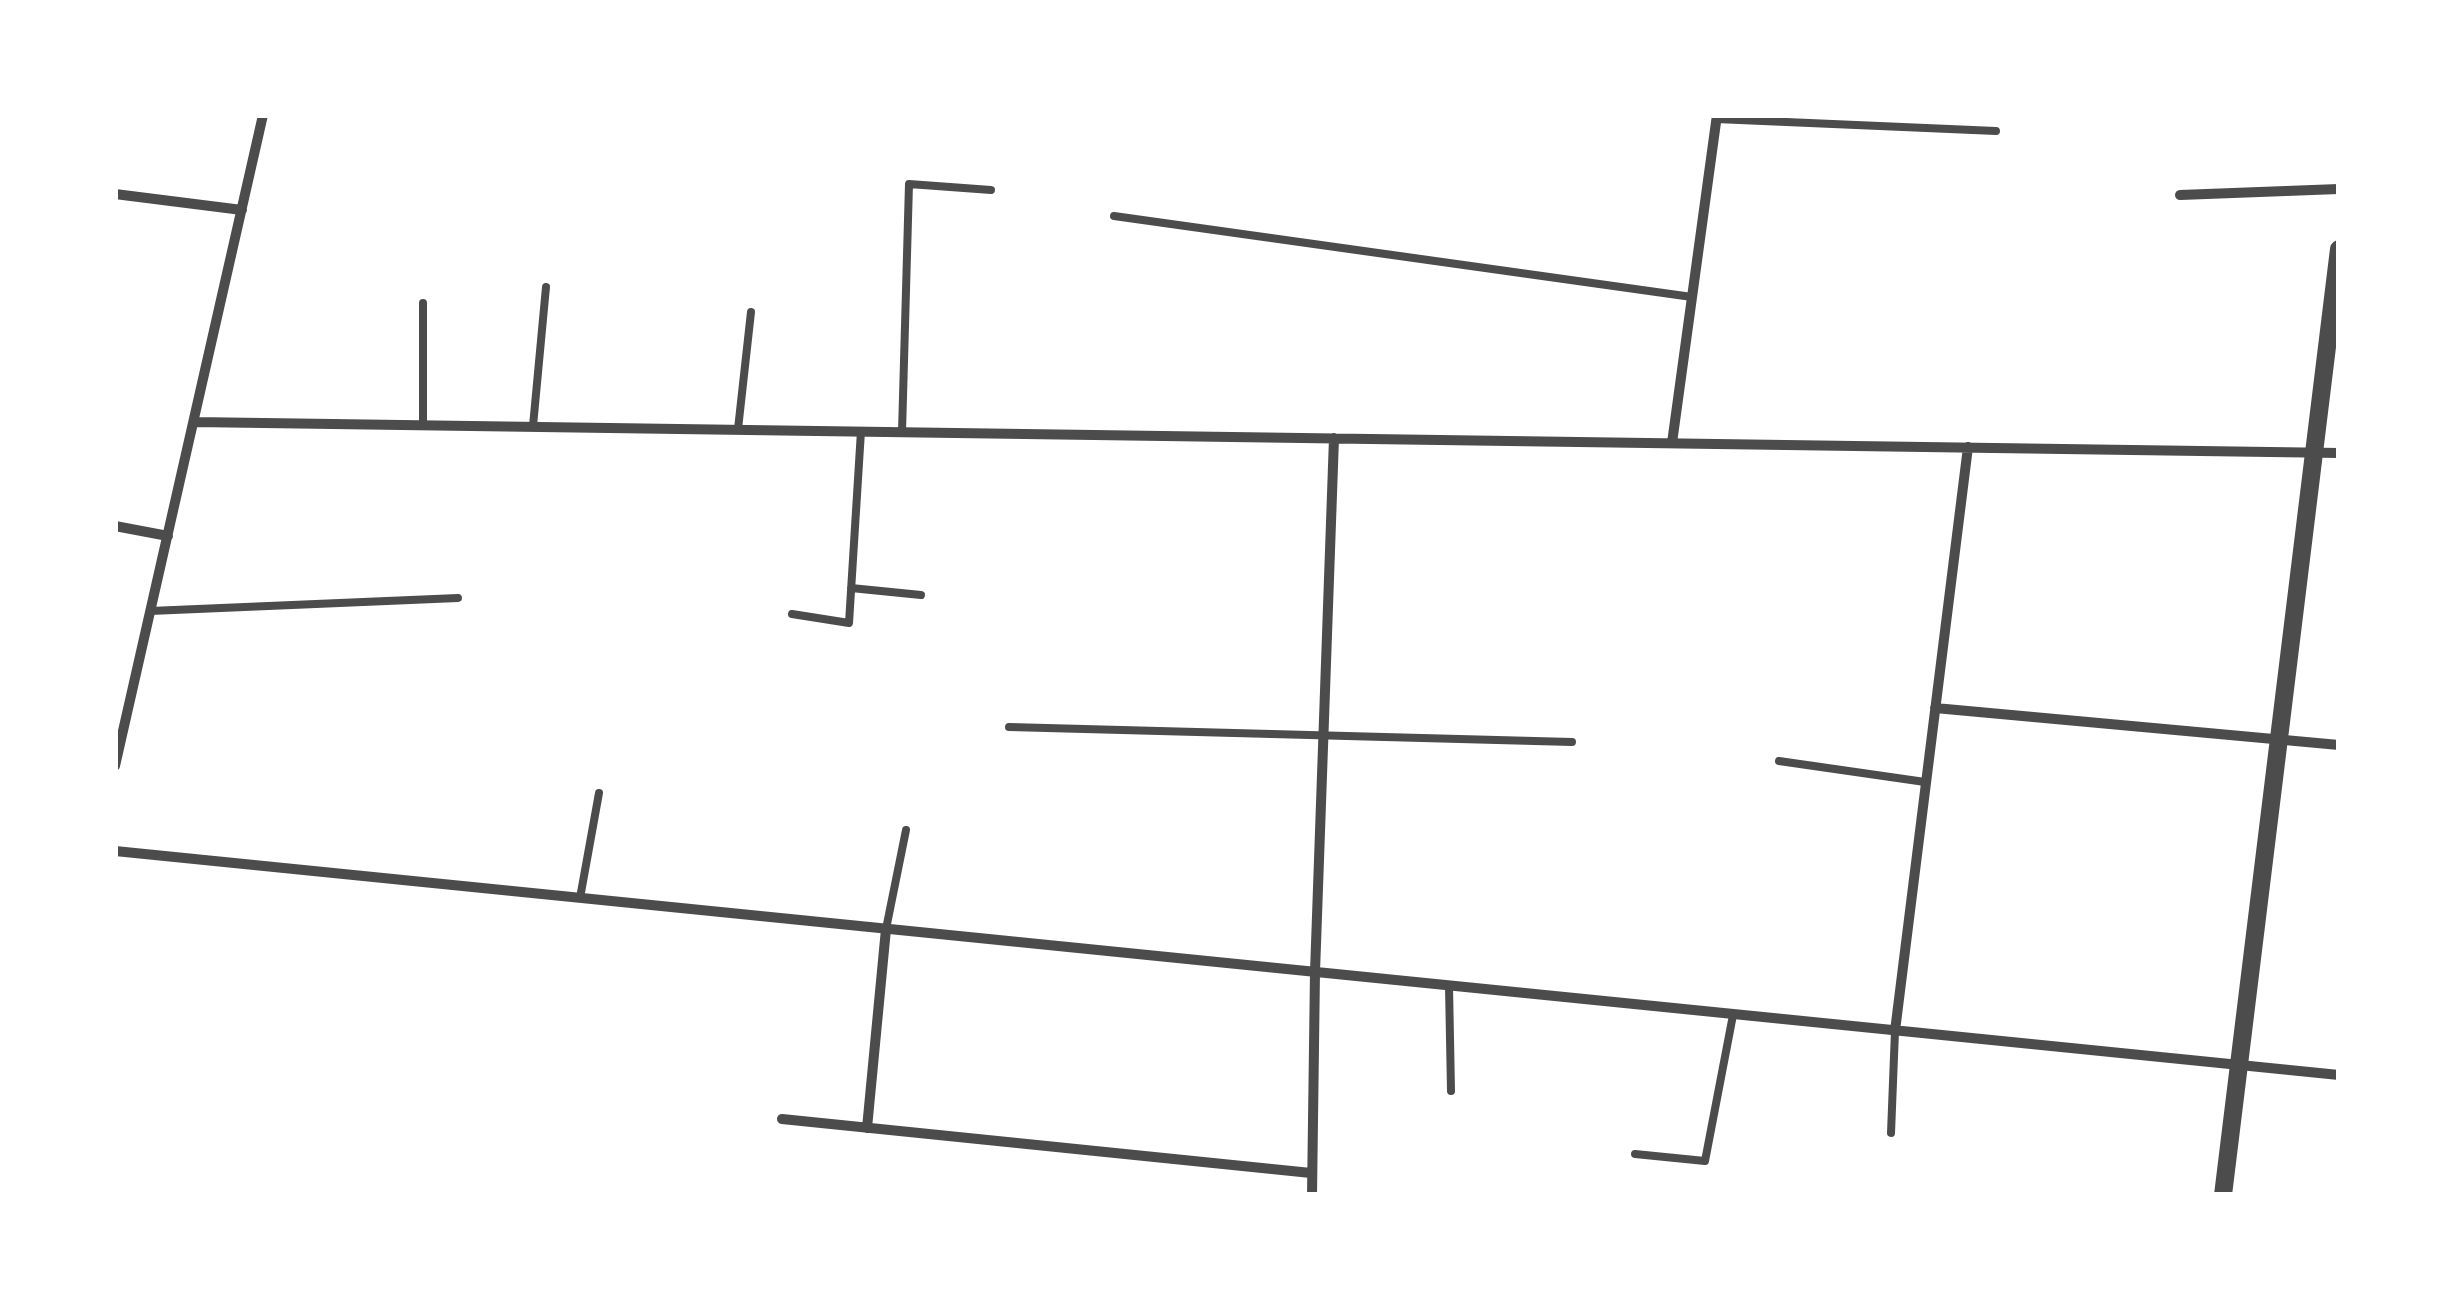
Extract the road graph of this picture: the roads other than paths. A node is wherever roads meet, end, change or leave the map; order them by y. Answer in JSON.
{"nodes":[{"id":1,"x":263,"y":115,"type":"edge"},
{"id":2,"x":1716,"y":117,"type":"edge"},
{"id":3,"x":1996,"y":132,"type":"dead end"},
{"id":4,"x":2339,"y":189,"type":"edge"},
{"id":5,"x":990,"y":190,"type":"dead end"},
{"id":6,"x":115,"y":194,"type":"edge"},
{"id":7,"x":2180,"y":195,"type":"dead end"},
{"id":8,"x":242,"y":210,"type":"junction"},
{"id":9,"x":1114,"y":216,"type":"dead end"},
{"id":10,"x":2339,"y":249,"type":"edge"},
{"id":11,"x":546,"y":288,"type":"dead end"},
{"id":12,"x":1692,"y":297,"type":"junction"},
{"id":13,"x":423,"y":304,"type":"dead end"},
{"id":14,"x":751,"y":312,"type":"dead end"},
{"id":15,"x":194,"y":422,"type":"junction"},
{"id":16,"x":423,"y":425,"type":"junction"},
{"id":17,"x":533,"y":426,"type":"junction"},
{"id":18,"x":738,"y":430,"type":"junction"},
{"id":19,"x":861,"y":431,"type":"junction"},
{"id":20,"x":902,"y":432,"type":"junction"},
{"id":21,"x":1334,"y":438,"type":"junction"},
{"id":22,"x":1672,"y":443,"type":"junction"},
{"id":23,"x":1968,"y":447,"type":"junction"},
{"id":24,"x":2314,"y":452,"type":"junction"},
{"id":25,"x":2339,"y":452,"type":"edge"},
{"id":26,"x":115,"y":526,"type":"edge"},
{"id":27,"x":168,"y":536,"type":"junction"},
{"id":28,"x":851,"y":588,"type":"junction"},
{"id":29,"x":921,"y":595,"type":"dead end"},
{"id":30,"x":458,"y":598,"type":"dead end"},
{"id":31,"x":150,"y":611,"type":"junction"},
{"id":32,"x":792,"y":614,"type":"dead end"},
{"id":33,"x":1935,"y":708,"type":"junction"},
{"id":34,"x":1010,"y":727,"type":"dead end"},
{"id":35,"x":1323,"y":734,"type":"junction"},
{"id":36,"x":2279,"y":740,"type":"junction"},
{"id":37,"x":1572,"y":742,"type":"dead end"},
{"id":38,"x":2339,"y":746,"type":"edge"},
{"id":39,"x":1780,"y":761,"type":"dead end"},
{"id":40,"x":115,"y":766,"type":"edge"},
{"id":41,"x":1926,"y":782,"type":"junction"},
{"id":42,"x":599,"y":793,"type":"dead end"},
{"id":43,"x":906,"y":830,"type":"dead end"},
{"id":44,"x":115,"y":852,"type":"edge"},
{"id":45,"x":580,"y":898,"type":"junction"},
{"id":46,"x":886,"y":929,"type":"junction"},
{"id":47,"x":1315,"y":972,"type":"junction"},
{"id":48,"x":1449,"y":986,"type":"junction"},
{"id":49,"x":1733,"y":1014,"type":"junction"},
{"id":50,"x":1895,"y":1030,"type":"junction"},
{"id":51,"x":2239,"y":1065,"type":"junction"},
{"id":52,"x":2339,"y":1076,"type":"edge"},
{"id":53,"x":1451,"y":1091,"type":"dead end"},
{"id":54,"x":782,"y":1120,"type":"dead end"},
{"id":55,"x":867,"y":1128,"type":"junction"},
{"id":56,"x":1892,"y":1133,"type":"dead end"},
{"id":57,"x":1636,"y":1154,"type":"dead end"},
{"id":58,"x":1312,"y":1173,"type":"junction"},
{"id":59,"x":1312,"y":1195,"type":"edge"},
{"id":60,"x":2223,"y":1195,"type":"edge"}],
"edges":[{"from":1,"to":8,"type":"street"},
{"from":2,"to":3,"type":"lane"},
{"from":2,"to":12,"type":"street"},
{"from":4,"to":7,"type":"street"},
{"from":5,"to":20,"type":"lane"},
{"from":6,"to":8,"type":"street"},
{"from":8,"to":15,"type":"street"},
{"from":9,"to":12,"type":"lane"},
{"from":10,"to":24,"type":"street"},
{"from":11,"to":17,"type":"lane"},
{"from":12,"to":22,"type":"street"},
{"from":13,"to":16,"type":"lane"},
{"from":14,"to":18,"type":"lane"},
{"from":15,"to":16,"type":"street"},
{"from":15,"to":27,"type":"street"},
{"from":16,"to":17,"type":"street"},
{"from":17,"to":18,"type":"street"},
{"from":18,"to":19,"type":"street"},
{"from":19,"to":20,"type":"street"},
{"from":19,"to":28,"type":"lane"},
{"from":20,"to":21,"type":"street"},
{"from":21,"to":22,"type":"street"},
{"from":21,"to":35,"type":"street"},
{"from":22,"to":23,"type":"street"},
{"from":23,"to":24,"type":"street"},
{"from":23,"to":33,"type":"street"},
{"from":24,"to":25,"type":"street"},
{"from":24,"to":36,"type":"street"},
{"from":26,"to":27,"type":"street"},
{"from":27,"to":31,"type":"street"},
{"from":28,"to":29,"type":"lane"},
{"from":28,"to":32,"type":"lane"},
{"from":30,"to":31,"type":"lane"},
{"from":31,"to":40,"type":"street"},
{"from":33,"to":36,"type":"street"},
{"from":33,"to":41,"type":"street"},
{"from":34,"to":35,"type":"lane"},
{"from":35,"to":37,"type":"lane"},
{"from":35,"to":47,"type":"street"},
{"from":36,"to":38,"type":"street"},
{"from":36,"to":51,"type":"street"},
{"from":39,"to":41,"type":"lane"},
{"from":41,"to":50,"type":"street"},
{"from":42,"to":45,"type":"lane"},
{"from":43,"to":46,"type":"lane"},
{"from":44,"to":45,"type":"street"},
{"from":45,"to":46,"type":"street"},
{"from":46,"to":47,"type":"street"},
{"from":46,"to":55,"type":"street"},
{"from":47,"to":48,"type":"street"},
{"from":47,"to":58,"type":"street"},
{"from":48,"to":49,"type":"street"},
{"from":48,"to":53,"type":"lane"},
{"from":49,"to":50,"type":"street"},
{"from":49,"to":57,"type":"lane"},
{"from":50,"to":51,"type":"street"},
{"from":50,"to":56,"type":"lane"},
{"from":51,"to":52,"type":"street"},
{"from":51,"to":60,"type":"street"},
{"from":54,"to":55,"type":"street"},
{"from":55,"to":58,"type":"street"},
{"from":58,"to":59,"type":"street"}]}
